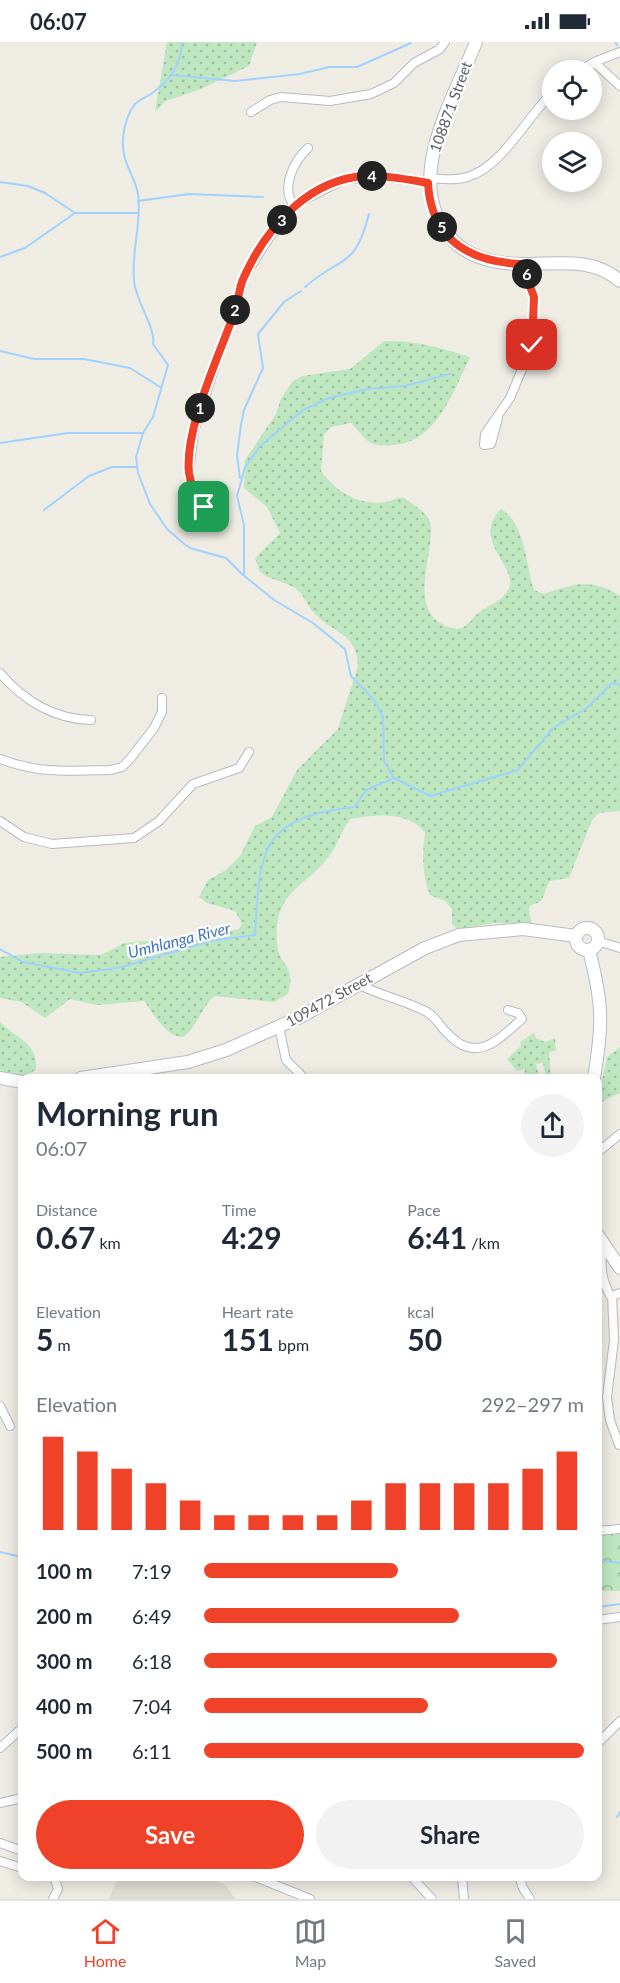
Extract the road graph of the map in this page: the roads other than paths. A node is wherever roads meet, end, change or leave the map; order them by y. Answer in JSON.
{"nodes":[{"id":1,"x":445,"y":42,"type":"edge"},
{"id":2,"x":476,"y":42,"type":"edge"},
{"id":3,"x":620,"y":52,"type":"edge"},
{"id":4,"x":599,"y":60,"type":"edge"},
{"id":5,"x":602,"y":69,"type":"edge"},
{"id":6,"x":620,"y":86,"type":"edge"},
{"id":7,"x":542,"y":105,"type":"edge"},
{"id":8,"x":251,"y":112,"type":"dead end"},
{"id":9,"x":308,"y":148,"type":"dead end"},
{"id":10,"x":428,"y":180,"type":"junction"},
{"id":11,"x":294,"y":205,"type":"junction"},
{"id":12,"x":522,"y":264,"type":"junction"},
{"id":13,"x":620,"y":281,"type":"edge"},
{"id":14,"x":498,"y":418,"type":"dead end"},
{"id":15,"x":204,"y":507,"type":"dead end"},
{"id":16,"x":0,"y":673,"type":"edge"},
{"id":17,"x":162,"y":698,"type":"dead end"},
{"id":18,"x":91,"y":720,"type":"dead end"},
{"id":19,"x":249,"y":752,"type":"dead end"},
{"id":20,"x":0,"y":759,"type":"edge"},
{"id":21,"x":0,"y":821,"type":"edge"},
{"id":22,"x":576,"y":936,"type":"junction"},
{"id":23,"x":598,"y":941,"type":"junction"},
{"id":24,"x":620,"y":948,"type":"edge"},
{"id":25,"x":589,"y":950,"type":"junction"},
{"id":26,"x":358,"y":984,"type":"junction"},
{"id":27,"x":508,"y":1010,"type":"dead end"},
{"id":28,"x":279,"y":1027,"type":"junction"},
{"id":29,"x":108,"y":1074,"type":"edge"},
{"id":30,"x":300,"y":1074,"type":"edge"},
{"id":31,"x":595,"y":1074,"type":"edge"},
{"id":32,"x":0,"y":1078,"type":"edge"},
{"id":33,"x":18,"y":1081,"type":"edge"},
{"id":34,"x":620,"y":1134,"type":"edge"},
{"id":35,"x":602,"y":1149,"type":"edge"},
{"id":36,"x":602,"y":1243,"type":"edge"},
{"id":37,"x":620,"y":1268,"type":"edge"},
{"id":38,"x":602,"y":1282,"type":"edge"},
{"id":39,"x":620,"y":1293,"type":"edge"},
{"id":40,"x":612,"y":1299,"type":"junction"},
{"id":41,"x":0,"y":1406,"type":"edge"},
{"id":42,"x":10,"y":1426,"type":"dead end"},
{"id":43,"x":619,"y":1445,"type":"edge"},
{"id":44,"x":620,"y":1529,"type":"edge"},
{"id":45,"x":602,"y":1531,"type":"edge"},
{"id":46,"x":620,"y":1617,"type":"edge"},
{"id":47,"x":602,"y":1619,"type":"edge"},
{"id":48,"x":620,"y":1721,"type":"edge"},
{"id":49,"x":18,"y":1732,"type":"edge"},
{"id":50,"x":602,"y":1739,"type":"edge"},
{"id":51,"x":0,"y":1748,"type":"edge"},
{"id":52,"x":18,"y":1799,"type":"edge"},
{"id":53,"x":0,"y":1801,"type":"edge"},
{"id":54,"x":0,"y":1843,"type":"edge"},
{"id":55,"x":18,"y":1850,"type":"edge"},
{"id":56,"x":0,"y":1861,"type":"edge"},
{"id":57,"x":18,"y":1867,"type":"edge"},
{"id":58,"x":56,"y":1881,"type":"edge"},
{"id":59,"x":265,"y":1881,"type":"edge"},
{"id":60,"x":416,"y":1881,"type":"edge"},
{"id":61,"x":462,"y":1881,"type":"edge"},
{"id":62,"x":521,"y":1881,"type":"edge"},
{"id":63,"x":53,"y":1899,"type":"edge"},
{"id":64,"x":310,"y":1899,"type":"edge"},
{"id":65,"x":432,"y":1899,"type":"edge"},
{"id":66,"x":464,"y":1899,"type":"edge"},
{"id":67,"x":530,"y":1899,"type":"edge"}],
"edges":[{"from":1,"to":8,"type":"street"},
{"from":2,"to":10,"type":"street","name":"108871 Street"},
{"from":3,"to":4,"type":"street"},
{"from":5,"to":6,"type":"street"},
{"from":7,"to":10,"type":"street"},
{"from":9,"to":11,"type":"street"},
{"from":10,"to":11,"type":"street"},
{"from":10,"to":12,"type":"street","name":"108871 Street"},
{"from":11,"to":15,"type":"street"},
{"from":12,"to":13,"type":"street","name":"108871 Street"},
{"from":12,"to":14,"type":"street"},
{"from":16,"to":18,"type":"street"},
{"from":17,"to":20,"type":"street"},
{"from":19,"to":21,"type":"street"},
{"from":22,"to":23,"type":"street"},
{"from":22,"to":25,"type":"street"},
{"from":22,"to":26,"type":"street","name":"109472 Street"},
{"from":23,"to":24,"type":"street"},
{"from":23,"to":25,"type":"street"},
{"from":25,"to":31,"type":"street"},
{"from":26,"to":27,"type":"street"},
{"from":26,"to":28,"type":"street","name":"109472 Street"},
{"from":28,"to":29,"type":"street","name":"109472 Street"},
{"from":28,"to":30,"type":"street"},
{"from":32,"to":33,"type":"street"},
{"from":34,"to":35,"type":"street"},
{"from":36,"to":37,"type":"street"},
{"from":38,"to":40,"type":"street"},
{"from":39,"to":40,"type":"street"},
{"from":40,"to":43,"type":"street"},
{"from":41,"to":42,"type":"street"},
{"from":44,"to":45,"type":"street"},
{"from":46,"to":47,"type":"street"},
{"from":48,"to":50,"type":"street"},
{"from":49,"to":51,"type":"street"},
{"from":52,"to":53,"type":"street"},
{"from":54,"to":55,"type":"street"},
{"from":56,"to":57,"type":"street"},
{"from":58,"to":63,"type":"street"},
{"from":59,"to":64,"type":"street"},
{"from":60,"to":65,"type":"street"},
{"from":61,"to":66,"type":"street"},
{"from":62,"to":67,"type":"street"}]}
